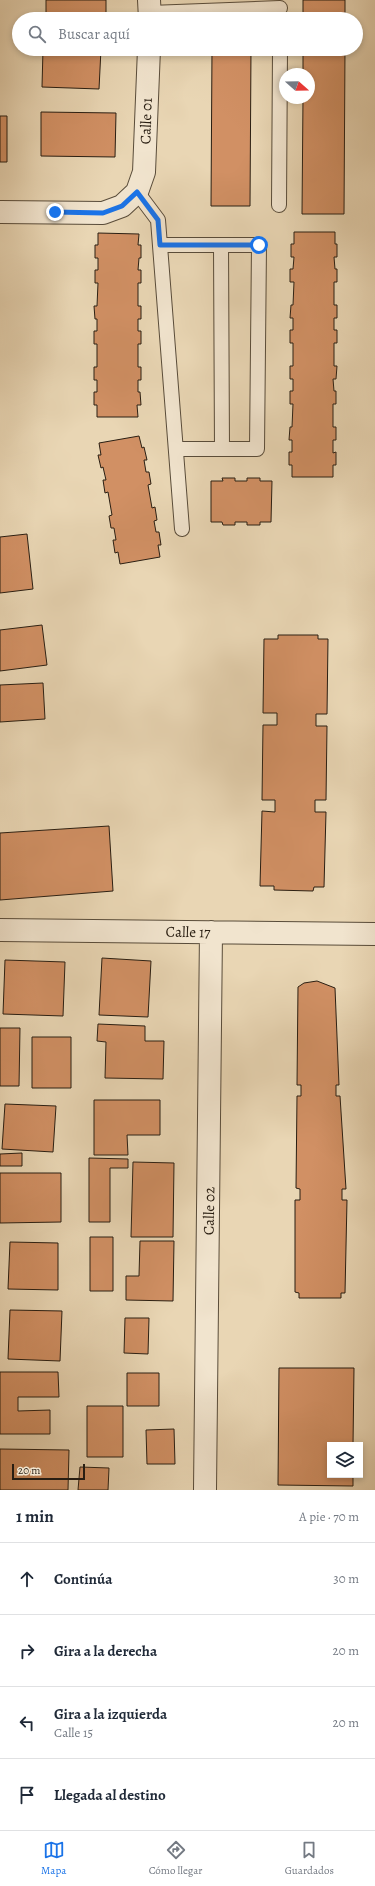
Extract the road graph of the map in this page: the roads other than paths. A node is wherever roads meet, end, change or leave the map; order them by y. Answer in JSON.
{"nodes":[{"id":1,"x":280,"y":9,"type":"edge"},
{"id":2,"x":150,"y":11,"type":"edge"},
{"id":3,"x":148,"y":56,"type":"edge"},
{"id":4,"x":280,"y":56,"type":"edge"},
{"id":5,"x":137,"y":192,"type":"junction"},
{"id":6,"x":279,"y":205,"type":"dead end"},
{"id":7,"x":0,"y":212,"type":"edge"},
{"id":8,"x":160,"y":245,"type":"junction"},
{"id":9,"x":221,"y":245,"type":"junction"},
{"id":10,"x":176,"y":449,"type":"junction"},
{"id":11,"x":222,"y":449,"type":"junction"},
{"id":12,"x":182,"y":529,"type":"dead end"},
{"id":13,"x":0,"y":930,"type":"edge"},
{"id":14,"x":212,"y":932,"type":"junction"},
{"id":15,"x":375,"y":934,"type":"edge"},
{"id":16,"x":205,"y":1490,"type":"edge"}],
"edges":[{"from":1,"to":2,"type":"lane"},
{"from":3,"to":5,"type":"street","name":"Calle 01"},
{"from":4,"to":6,"type":"lane"},
{"from":5,"to":7,"type":"street"},
{"from":5,"to":8,"type":"lane"},
{"from":8,"to":9,"type":"lane"},
{"from":8,"to":10,"type":"lane"},
{"from":9,"to":11,"type":"lane"},
{"from":9,"to":11,"type":"lane"},
{"from":10,"to":11,"type":"lane"},
{"from":10,"to":12,"type":"lane"},
{"from":13,"to":14,"type":"street","name":"Calle 17"},
{"from":14,"to":15,"type":"street","name":"Calle 17"},
{"from":14,"to":16,"type":"street","name":"Calle 02"}]}
